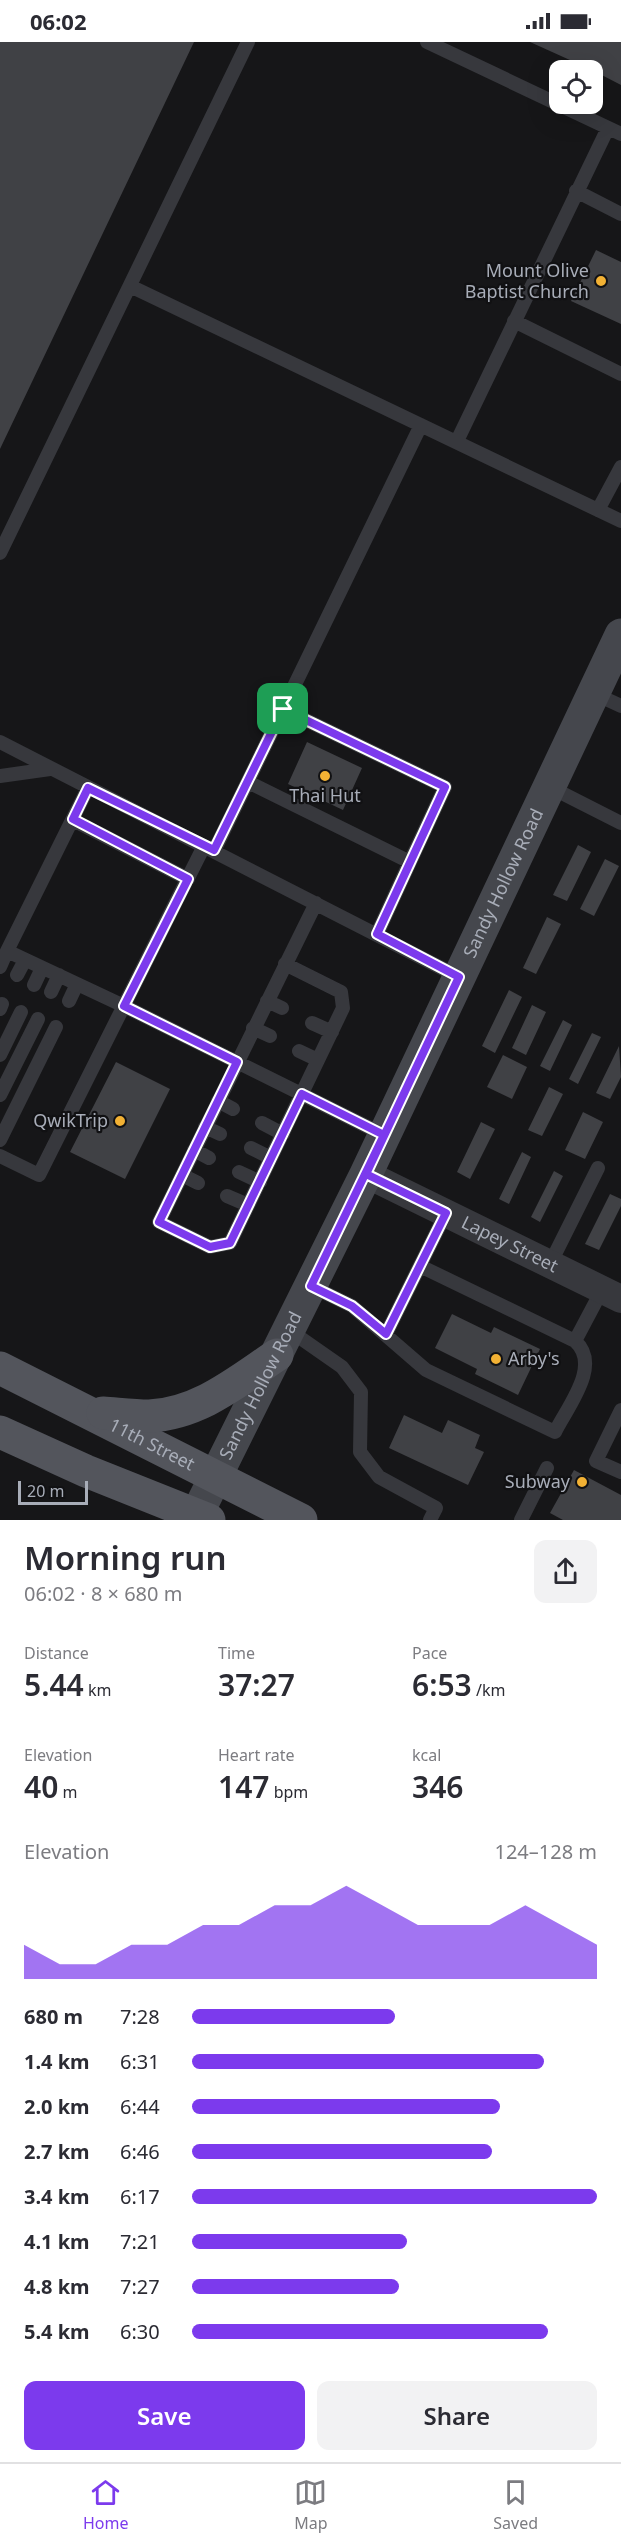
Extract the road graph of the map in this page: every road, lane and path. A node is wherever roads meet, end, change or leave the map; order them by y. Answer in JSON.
{"nodes":[{"id":1,"x":248,"y":42,"type":"edge"},
{"id":2,"x":427,"y":42,"type":"edge"},
{"id":3,"x":608,"y":128,"type":"junction"},
{"id":4,"x":621,"y":134,"type":"edge"},
{"id":5,"x":576,"y":191,"type":"junction"},
{"id":6,"x":621,"y":214,"type":"edge"},
{"id":7,"x":130,"y":285,"type":"junction"},
{"id":8,"x":514,"y":321,"type":"junction"},
{"id":9,"x":621,"y":374,"type":"edge"},
{"id":10,"x":421,"y":425,"type":"junction"},
{"id":11,"x":457,"y":441,"type":"junction"},
{"id":12,"x":621,"y":467,"type":"edge"},
{"id":13,"x":598,"y":510,"type":"junction"},
{"id":14,"x":621,"y":521,"type":"edge"},
{"id":15,"x":0,"y":553,"type":"edge"},
{"id":16,"x":621,"y":635,"type":"edge"},
{"id":17,"x":607,"y":699,"type":"edge"},
{"id":18,"x":283,"y":709,"type":"junction"},
{"id":19,"x":0,"y":742,"type":"edge"},
{"id":20,"x":50,"y":769,"type":"junction"},
{"id":21,"x":0,"y":776,"type":"edge"},
{"id":22,"x":248,"y":782,"type":"junction"},
{"id":23,"x":548,"y":786,"type":"junction"},
{"id":24,"x":88,"y":788,"type":"junction"},
{"id":25,"x":73,"y":819,"type":"junction"},
{"id":26,"x":621,"y":823,"type":"edge"},
{"id":27,"x":209,"y":848,"type":"junction"},
{"id":28,"x":410,"y":862,"type":"junction"},
{"id":29,"x":188,"y":879,"type":"junction"},
{"id":30,"x":316,"y":903,"type":"junction"},
{"id":31,"x":377,"y":934,"type":"junction"},
{"id":32,"x":7,"y":951,"type":"junction"},
{"id":33,"x":25,"y":960,"type":"junction"},
{"id":34,"x":285,"y":964,"type":"junction"},
{"id":35,"x":0,"y":966,"type":"edge"},
{"id":36,"x":42,"y":968,"type":"junction"},
{"id":37,"x":17,"y":975,"type":"dead end"},
{"id":38,"x":59,"y":975,"type":"junction"},
{"id":39,"x":459,"y":977,"type":"junction"},
{"id":40,"x":77,"y":984,"type":"junction"},
{"id":41,"x":34,"y":985,"type":"dead end"},
{"id":42,"x":51,"y":992,"type":"dead end"},
{"id":43,"x":267,"y":1001,"type":"junction"},
{"id":44,"x":69,"y":1002,"type":"dead end"},
{"id":45,"x":124,"y":1006,"type":"junction"},
{"id":46,"x":282,"y":1008,"type":"dead end"},
{"id":47,"x":21,"y":1012,"type":"dead end"},
{"id":48,"x":38,"y":1019,"type":"dead end"},
{"id":49,"x":312,"y":1023,"type":"dead end"},
{"id":50,"x":56,"y":1027,"type":"dead end"},
{"id":51,"x":253,"y":1029,"type":"junction"},
{"id":52,"x":332,"y":1032,"type":"junction"},
{"id":53,"x":270,"y":1036,"type":"dead end"},
{"id":54,"x":299,"y":1051,"type":"dead end"},
{"id":55,"x":0,"y":1055,"type":"edge"},
{"id":56,"x":318,"y":1060,"type":"junction"},
{"id":57,"x":237,"y":1062,"type":"junction"},
{"id":58,"x":302,"y":1094,"type":"junction"},
{"id":59,"x":0,"y":1095,"type":"edge"},
{"id":60,"x":218,"y":1101,"type":"junction"},
{"id":61,"x":233,"y":1109,"type":"dead end"},
{"id":62,"x":262,"y":1123,"type":"dead end"},
{"id":63,"x":205,"y":1127,"type":"junction"},
{"id":64,"x":220,"y":1134,"type":"dead end"},
{"id":65,"x":283,"y":1134,"type":"junction"},
{"id":66,"x":384,"y":1135,"type":"junction"},
{"id":67,"x":0,"y":1140,"type":"edge"},
{"id":68,"x":251,"y":1148,"type":"dead end"},
{"id":69,"x":194,"y":1150,"type":"junction"},
{"id":70,"x":0,"y":1156,"type":"edge"},
{"id":71,"x":209,"y":1158,"type":"dead end"},
{"id":72,"x":272,"y":1158,"type":"junction"},
{"id":73,"x":598,"y":1168,"type":"dead end"},
{"id":74,"x":239,"y":1172,"type":"dead end"},
{"id":75,"x":366,"y":1174,"type":"junction"},
{"id":76,"x":182,"y":1175,"type":"junction"},
{"id":77,"x":260,"y":1182,"type":"junction"},
{"id":78,"x":198,"y":1183,"type":"dead end"},
{"id":79,"x":227,"y":1196,"type":"dead end"},
{"id":80,"x":248,"y":1205,"type":"junction"},
{"id":81,"x":446,"y":1213,"type":"junction"},
{"id":82,"x":550,"y":1264,"type":"junction"},
{"id":83,"x":420,"y":1266,"type":"junction"},
{"id":84,"x":311,"y":1286,"type":"junction"},
{"id":85,"x":612,"y":1294,"type":"edge"},
{"id":86,"x":386,"y":1334,"type":"junction"},
{"id":87,"x":575,"y":1341,"type":"junction"},
{"id":88,"x":283,"y":1342,"type":"junction"},
{"id":89,"x":0,"y":1368,"type":"edge"},
{"id":90,"x":621,"y":1410,"type":"edge"},
{"id":91,"x":88,"y":1412,"type":"junction"},
{"id":92,"x":0,"y":1432,"type":"edge"},
{"id":93,"x":547,"y":1468,"type":"dead end"},
{"id":94,"x":621,"y":1472,"type":"edge"},
{"id":95,"x":218,"y":1476,"type":"junction"},
{"id":96,"x":200,"y":1518,"type":"edge"},
{"id":97,"x":301,"y":1520,"type":"edge"},
{"id":98,"x":430,"y":1520,"type":"edge"},
{"id":99,"x":521,"y":1520,"type":"edge"}],
"edges":[{"from":1,"to":7,"type":"lane"},
{"from":2,"to":3,"type":"lane"},
{"from":3,"to":4,"type":"lane"},
{"from":3,"to":5,"type":"lane"},
{"from":5,"to":6,"type":"lane"},
{"from":5,"to":8,"type":"lane"},
{"from":7,"to":10,"type":"lane"},
{"from":7,"to":15,"type":"lane"},
{"from":8,"to":9,"type":"lane"},
{"from":8,"to":11,"type":"lane"},
{"from":10,"to":11,"type":"lane"},
{"from":10,"to":18,"type":"lane"},
{"from":11,"to":13,"type":"lane"},
{"from":12,"to":13,"type":"lane"},
{"from":13,"to":14,"type":"lane"},
{"from":16,"to":17,"type":"street","name":"Sandy Hollow Road"},
{"from":17,"to":23,"type":"street","name":"Sandy Hollow Road"},
{"from":18,"to":22,"type":"lane"},
{"from":18,"to":28,"type":"lane"},
{"from":19,"to":20,"type":"lane"},
{"from":20,"to":21,"type":"lane"},
{"from":20,"to":24,"type":"lane"},
{"from":22,"to":27,"type":"lane"},
{"from":22,"to":28,"type":"lane"},
{"from":23,"to":26,"type":"lane"},
{"from":23,"to":39,"type":"street","name":"Sandy Hollow Road"},
{"from":24,"to":25,"type":"lane"},
{"from":24,"to":27,"type":"lane"},
{"from":25,"to":29,"type":"lane"},
{"from":25,"to":32,"type":"lane"},
{"from":27,"to":29,"type":"lane"},
{"from":27,"to":30,"type":"lane"},
{"from":28,"to":31,"type":"lane"},
{"from":29,"to":45,"type":"lane"},
{"from":30,"to":31,"type":"lane"},
{"from":30,"to":34,"type":"lane"},
{"from":31,"to":39,"type":"lane"},
{"from":32,"to":33,"type":"lane"},
{"from":32,"to":35,"type":"lane"},
{"from":33,"to":36,"type":"lane"},
{"from":33,"to":37,"type":"lane"},
{"from":34,"to":43,"type":"lane"},
{"from":34,"to":52,"type":"lane"},
{"from":36,"to":38,"type":"lane"},
{"from":36,"to":41,"type":"lane"},
{"from":38,"to":40,"type":"lane"},
{"from":38,"to":42,"type":"lane"},
{"from":39,"to":66,"type":"street","name":"Sandy Hollow Road"},
{"from":40,"to":44,"type":"lane"},
{"from":40,"to":45,"type":"lane"},
{"from":43,"to":46,"type":"lane"},
{"from":43,"to":51,"type":"lane"},
{"from":45,"to":57,"type":"lane"},
{"from":45,"to":70,"type":"lane"},
{"from":47,"to":55,"type":"lane"},
{"from":48,"to":59,"type":"lane"},
{"from":49,"to":52,"type":"lane"},
{"from":50,"to":67,"type":"lane"},
{"from":51,"to":53,"type":"lane"},
{"from":51,"to":57,"type":"lane"},
{"from":52,"to":56,"type":"lane"},
{"from":54,"to":56,"type":"lane"},
{"from":56,"to":58,"type":"lane"},
{"from":57,"to":58,"type":"lane"},
{"from":57,"to":60,"type":"lane"},
{"from":58,"to":65,"type":"lane"},
{"from":58,"to":66,"type":"lane"},
{"from":60,"to":61,"type":"lane"},
{"from":60,"to":63,"type":"lane"},
{"from":62,"to":65,"type":"lane"},
{"from":63,"to":64,"type":"lane"},
{"from":63,"to":69,"type":"lane"},
{"from":65,"to":72,"type":"lane"},
{"from":66,"to":75,"type":"street","name":"Sandy Hollow Road"},
{"from":68,"to":72,"type":"lane"},
{"from":69,"to":71,"type":"lane"},
{"from":69,"to":76,"type":"lane"},
{"from":72,"to":77,"type":"lane"},
{"from":73,"to":82,"type":"lane"},
{"from":74,"to":77,"type":"lane"},
{"from":75,"to":81,"type":"street","name":"Lapey Street"},
{"from":75,"to":84,"type":"street","name":"Sandy Hollow Road"},
{"from":76,"to":78,"type":"lane"},
{"from":76,"to":80,"type":"lane"},
{"from":77,"to":80,"type":"lane"},
{"from":79,"to":80,"type":"lane"},
{"from":81,"to":82,"type":"street","name":"Lapey Street"},
{"from":81,"to":83,"type":"lane"},
{"from":82,"to":85,"type":"street","name":"Lapey Street"},
{"from":83,"to":86,"type":"lane"},
{"from":83,"to":87,"type":"lane"},
{"from":84,"to":86,"type":"lane"},
{"from":84,"to":88,"type":"street","name":"Sandy Hollow Road"},
{"from":85,"to":87,"type":"lane"},
{"from":86,"to":87,"type":"lane"},
{"from":88,"to":91,"type":"main road"},
{"from":88,"to":95,"type":"street","name":"Sandy Hollow Road"},
{"from":88,"to":98,"type":"lane"},
{"from":89,"to":91,"type":"main road","name":"11th Street"},
{"from":90,"to":94,"type":"lane"},
{"from":91,"to":95,"type":"main road","name":"11th Street"},
{"from":92,"to":96,"type":"main road"},
{"from":93,"to":99,"type":"lane"},
{"from":95,"to":96,"type":"street","name":"Sandy Hollow Road"},
{"from":95,"to":97,"type":"main road","name":"11th Street"}]}
